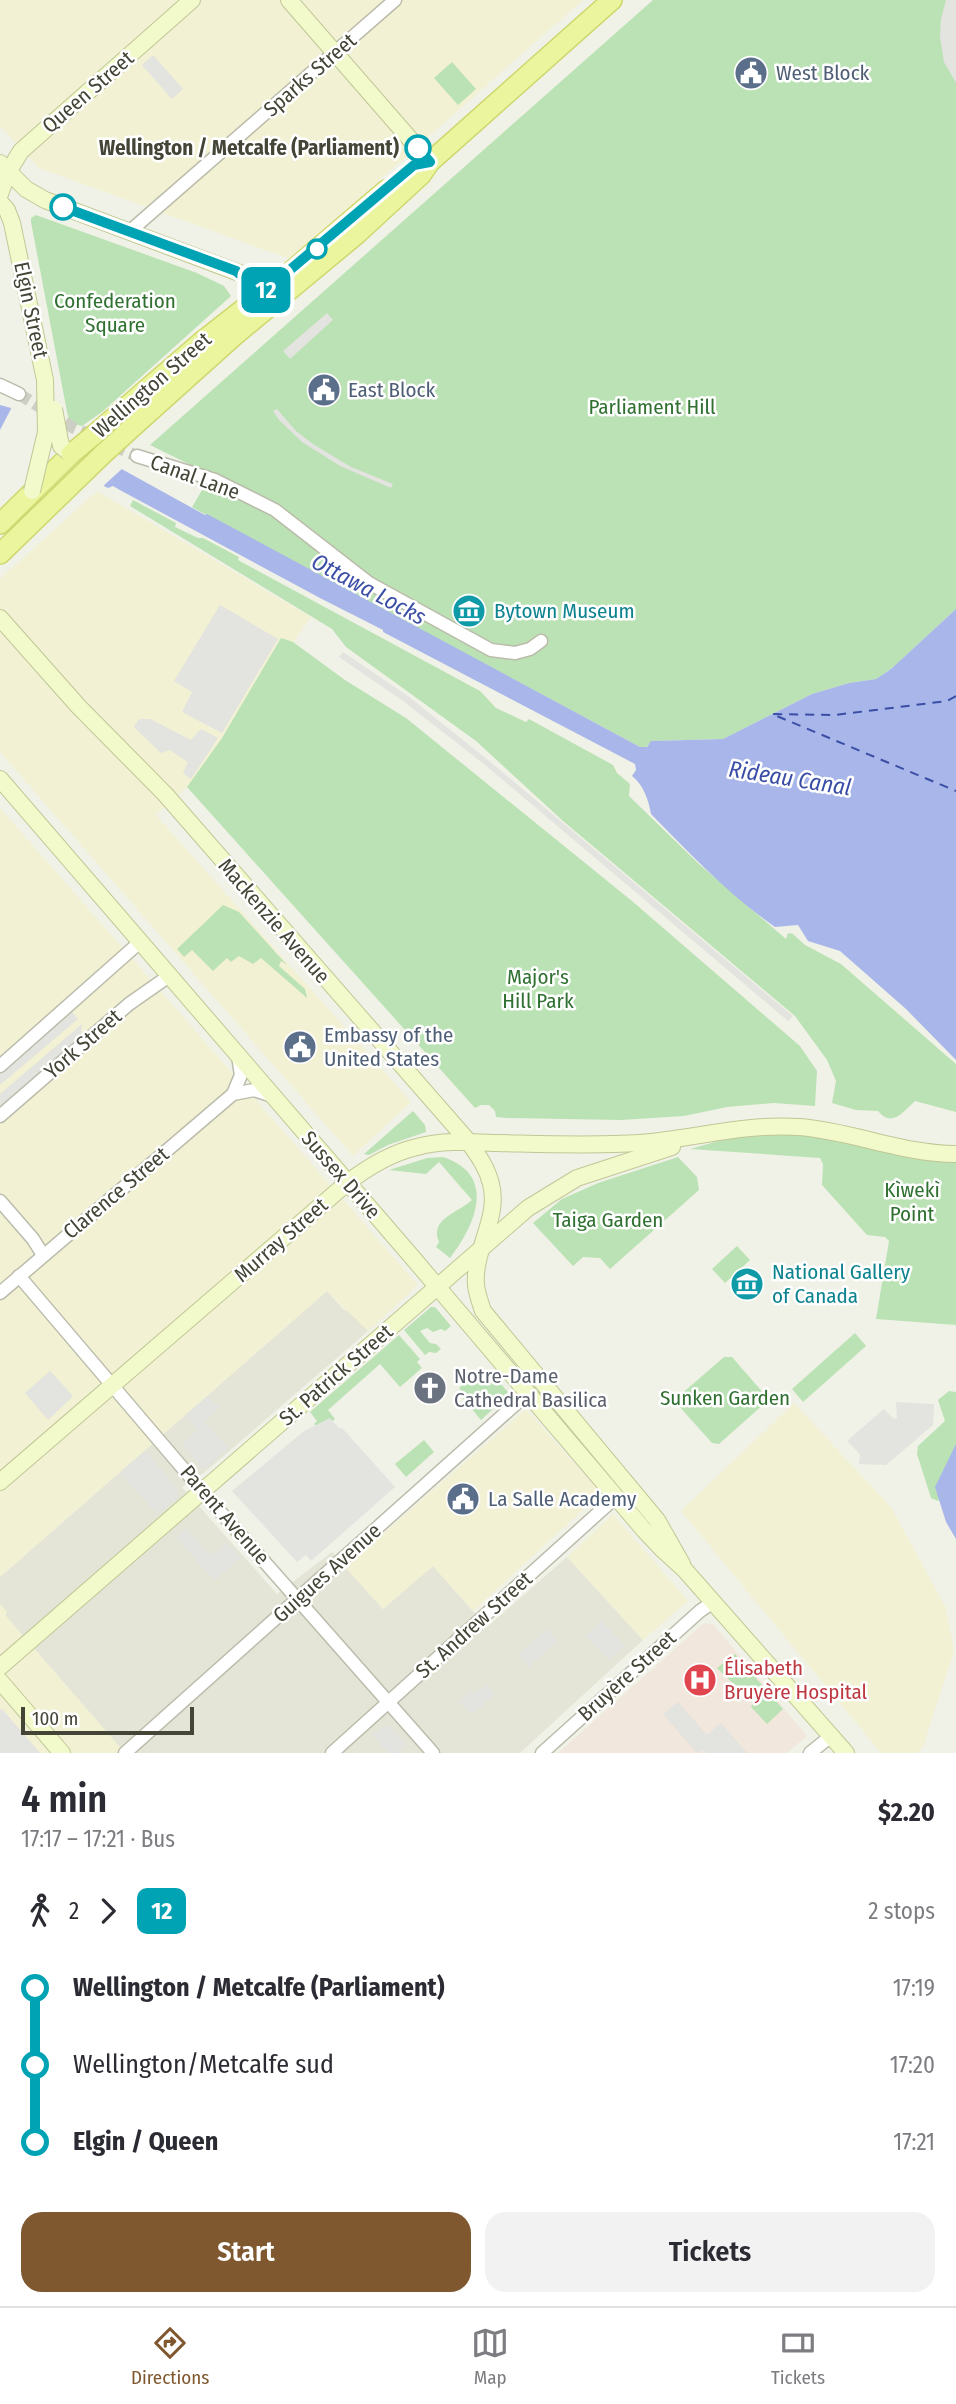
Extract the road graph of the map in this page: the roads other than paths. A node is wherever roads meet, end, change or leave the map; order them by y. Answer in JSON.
{"nodes":[{"id":1,"x":192,"y":0,"type":"edge"},
{"id":2,"x":289,"y":0,"type":"edge"},
{"id":3,"x":395,"y":0,"type":"edge"},
{"id":4,"x":612,"y":0,"type":"edge"},
{"id":5,"x":335,"y":53,"type":"junction"},
{"id":6,"x":430,"y":162,"type":"junction"},
{"id":7,"x":4,"y":167,"type":"edge"},
{"id":8,"x":0,"y":194,"type":"edge"},
{"id":9,"x":0,"y":202,"type":"edge"},
{"id":10,"x":129,"y":232,"type":"junction"},
{"id":11,"x":259,"y":296,"type":"junction"},
{"id":12,"x":234,"y":336,"type":"junction"},
{"id":13,"x":45,"y":380,"type":"junction"},
{"id":14,"x":0,"y":385,"type":"edge"},
{"id":15,"x":19,"y":394,"type":"tunnel mouth"},
{"id":16,"x":71,"y":454,"type":"junction"},
{"id":17,"x":137,"y":456,"type":"tunnel mouth"},
{"id":18,"x":92,"y":466,"type":"junction"},
{"id":19,"x":32,"y":491,"type":"junction"},
{"id":20,"x":0,"y":524,"type":"edge"},
{"id":21,"x":0,"y":554,"type":"edge"},
{"id":22,"x":0,"y":618,"type":"edge"},
{"id":23,"x":541,"y":641,"type":"dead end"},
{"id":24,"x":2,"y":784,"type":"edge"},
{"id":25,"x":140,"y":942,"type":"junction"},
{"id":26,"x":169,"y":976,"type":"junction"},
{"id":27,"x":238,"y":1056,"type":"junction"},
{"id":28,"x":0,"y":1066,"type":"edge"},
{"id":29,"x":233,"y":1094,"type":"junction"},
{"id":30,"x":272,"y":1096,"type":"junction"},
{"id":31,"x":0,"y":1116,"type":"edge"},
{"id":32,"x":705,"y":1136,"type":"junction"},
{"id":33,"x":468,"y":1141,"type":"junction"},
{"id":34,"x":956,"y":1154,"type":"edge"},
{"id":35,"x":347,"y":1183,"type":"junction"},
{"id":36,"x":0,"y":1201,"type":"edge"},
{"id":37,"x":481,"y":1248,"type":"junction"},
{"id":38,"x":43,"y":1255,"type":"junction"},
{"id":39,"x":19,"y":1276,"type":"junction"},
{"id":40,"x":437,"y":1286,"type":"junction"},
{"id":41,"x":0,"y":1293,"type":"edge"},
{"id":42,"x":112,"y":1384,"type":"junction"},
{"id":43,"x":528,"y":1392,"type":"junction"},
{"id":44,"x":0,"y":1482,"type":"edge"},
{"id":45,"x":203,"y":1491,"type":"junction"},
{"id":46,"x":616,"y":1497,"type":"junction"},
{"id":47,"x":684,"y":1569,"type":"junction"},
{"id":48,"x":298,"y":1598,"type":"junction"},
{"id":49,"x":713,"y":1602,"type":"junction"},
{"id":50,"x":0,"y":1667,"type":"edge"},
{"id":51,"x":0,"y":1681,"type":"edge"},
{"id":52,"x":388,"y":1703,"type":"junction"},
{"id":53,"x":831,"y":1736,"type":"junction"},
{"id":54,"x":62,"y":1753,"type":"edge"},
{"id":55,"x":125,"y":1753,"type":"edge"},
{"id":56,"x":332,"y":1753,"type":"edge"},
{"id":57,"x":433,"y":1753,"type":"edge"},
{"id":58,"x":542,"y":1753,"type":"edge"},
{"id":59,"x":810,"y":1753,"type":"edge"},
{"id":60,"x":846,"y":1753,"type":"edge"}],
"edges":[{"from":1,"to":7,"type":"main road","name":"Queen Street"},
{"from":2,"to":5,"type":"main road"},
{"from":3,"to":5,"type":"street","name":"Sparks Street"},
{"from":4,"to":6,"type":"main road","name":"Wellington Street"},
{"from":5,"to":6,"type":"main road"},
{"from":5,"to":10,"type":"street","name":"Sparks Street"},
{"from":6,"to":11,"type":"main road","name":"Wellington Street"},
{"from":6,"to":12,"type":"main road","name":"Wellington Street"},
{"from":7,"to":8,"type":"main road","name":"Queen Street"},
{"from":7,"to":10,"type":"main road"},
{"from":9,"to":13,"type":"main road","name":"Elgin Street"},
{"from":10,"to":11,"type":"main road"},
{"from":11,"to":12,"type":"main road"},
{"from":11,"to":16,"type":"main road","name":"Wellington Street","bridge":true},
{"from":12,"to":18,"type":"main road","name":"Wellington Street","bridge":true},
{"from":13,"to":16,"type":"main road","name":"Elgin Street","bridge":true},
{"from":13,"to":19,"type":"main road","name":"Elgin Street","bridge":true},
{"from":14,"to":15,"type":"street"},
{"from":16,"to":18,"type":"main road"},
{"from":16,"to":19,"type":"main road","name":"Wellington Street"},
{"from":17,"to":23,"type":"street","name":"Canal Lane"},
{"from":18,"to":21,"type":"main road","name":"Wellington Street"},
{"from":19,"to":20,"type":"main road","name":"Wellington Street"},
{"from":22,"to":33,"type":"main road","name":"Mackenzie Avenue"},
{"from":24,"to":25,"type":"main road","name":"Sussex Drive"},
{"from":25,"to":26,"type":"main road","name":"Sussex Drive"},
{"from":25,"to":28,"type":"street","name":"York Street"},
{"from":26,"to":27,"type":"main road","name":"Sussex Drive"},
{"from":26,"to":31,"type":"street","name":"York Street"},
{"from":27,"to":29,"type":"street"},
{"from":27,"to":30,"type":"main road","name":"Sussex Drive"},
{"from":29,"to":30,"type":"street"},
{"from":29,"to":38,"type":"street","name":"Clarence Street"},
{"from":30,"to":35,"type":"main road","name":"Sussex Drive"},
{"from":32,"to":33,"type":"main road","name":"Murray Street"},
{"from":32,"to":34,"type":"main road"},
{"from":32,"to":37,"type":"main road","name":"St. Patrick Street"},
{"from":33,"to":35,"type":"main road","name":"Murray Street"},
{"from":33,"to":37,"type":"main road","name":"Mackenzie Avenue"},
{"from":35,"to":40,"type":"main road","name":"Sussex Drive"},
{"from":35,"to":42,"type":"main road","name":"Murray Street"},
{"from":36,"to":38,"type":"street"},
{"from":37,"to":40,"type":"main road","name":"St. Patrick Street"},
{"from":37,"to":47,"type":"main road","name":"Sussex Drive"},
{"from":38,"to":39,"type":"street","name":"Clarence Street"},
{"from":39,"to":41,"type":"street","name":"Clarence Street"},
{"from":39,"to":42,"type":"street","name":"Parent Avenue"},
{"from":40,"to":43,"type":"main road","name":"Sussex Drive"},
{"from":40,"to":45,"type":"main road","name":"St. Patrick Street"},
{"from":42,"to":44,"type":"main road","name":"Murray Street"},
{"from":42,"to":45,"type":"street","name":"Parent Avenue"},
{"from":43,"to":46,"type":"main road","name":"Sussex Drive"},
{"from":43,"to":48,"type":"street","name":"Guigues Avenue"},
{"from":45,"to":48,"type":"street","name":"Parent Avenue"},
{"from":45,"to":50,"type":"main road","name":"St. Patrick Street"},
{"from":46,"to":47,"type":"main road","name":"Sussex Drive"},
{"from":46,"to":52,"type":"street","name":"St. Andrew Street"},
{"from":47,"to":49,"type":"main road","name":"Sussex Drive"},
{"from":48,"to":52,"type":"street","name":"Parent Avenue"},
{"from":48,"to":55,"type":"street","name":"Guigues Avenue"},
{"from":49,"to":53,"type":"main road","name":"Sussex Drive"},
{"from":49,"to":58,"type":"street","name":"Bruyère Street"},
{"from":51,"to":54,"type":"main road"},
{"from":52,"to":56,"type":"street","name":"St. Andrew Street"},
{"from":52,"to":57,"type":"street","name":"Parent Avenue"},
{"from":53,"to":59,"type":"street"},
{"from":53,"to":60,"type":"main road","name":"Sussex Drive"}]}
